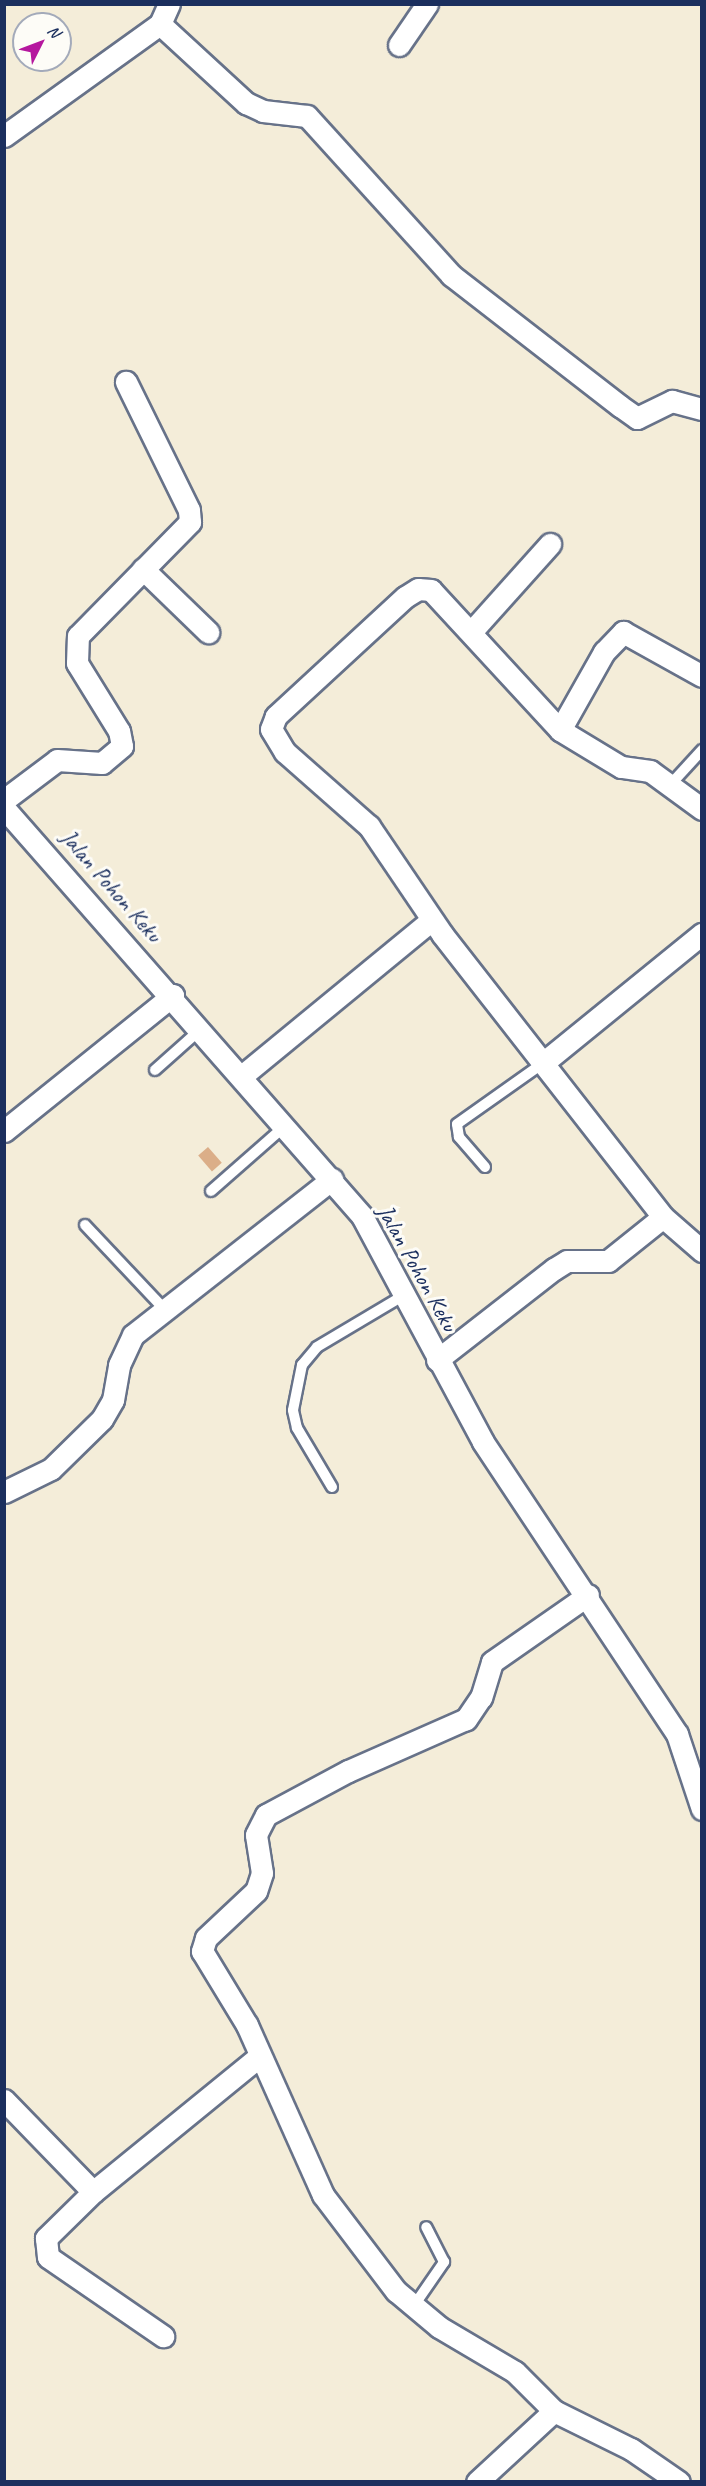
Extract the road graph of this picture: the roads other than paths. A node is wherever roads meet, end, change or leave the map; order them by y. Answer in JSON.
{"nodes":[{"id":1,"x":427,"y":4,"type":"edge"},
{"id":2,"x":165,"y":14,"type":"edge"},
{"id":3,"x":399,"y":45,"type":"dead end"},
{"id":4,"x":4,"y":136,"type":"edge"},
{"id":5,"x":126,"y":382,"type":"dead end"},
{"id":6,"x":702,"y":409,"type":"edge"},
{"id":7,"x":550,"y":544,"type":"dead end"},
{"id":8,"x":143,"y":569,"type":"junction"},
{"id":9,"x":472,"y":631,"type":"junction"},
{"id":10,"x":208,"y":632,"type":"dead end"},
{"id":11,"x":702,"y":676,"type":"edge"},
{"id":12,"x":560,"y":730,"type":"junction"},
{"id":13,"x":702,"y":750,"type":"edge"},
{"id":14,"x":671,"y":784,"type":"junction"},
{"id":15,"x":4,"y":800,"type":"edge"},
{"id":16,"x":4,"y":808,"type":"edge"},
{"id":17,"x":702,"y":809,"type":"edge"},
{"id":18,"x":432,"y":920,"type":"junction"},
{"id":19,"x":702,"y":934,"type":"edge"},
{"id":20,"x":173,"y":994,"type":"junction"},
{"id":21,"x":202,"y":1028,"type":"junction"},
{"id":22,"x":543,"y":1063,"type":"junction"},
{"id":23,"x":155,"y":1070,"type":"dead end"},
{"id":24,"x":243,"y":1075,"type":"junction"},
{"id":25,"x":286,"y":1125,"type":"junction"},
{"id":26,"x":4,"y":1131,"type":"edge"},
{"id":27,"x":485,"y":1167,"type":"dead end"},
{"id":28,"x":332,"y":1179,"type":"junction"},
{"id":29,"x":211,"y":1191,"type":"dead end"},
{"id":30,"x":663,"y":1217,"type":"junction"},
{"id":31,"x":85,"y":1225,"type":"dead end"},
{"id":32,"x":702,"y":1251,"type":"edge"},
{"id":33,"x":406,"y":1294,"type":"junction"},
{"id":34,"x":165,"y":1310,"type":"junction"},
{"id":35,"x":437,"y":1360,"type":"junction"},
{"id":36,"x":332,"y":1487,"type":"dead end"},
{"id":37,"x":4,"y":1492,"type":"edge"},
{"id":38,"x":588,"y":1594,"type":"junction"},
{"id":39,"x":698,"y":1778,"type":"edge"},
{"id":40,"x":702,"y":1809,"type":"edge"},
{"id":41,"x":260,"y":2056,"type":"junction"},
{"id":42,"x":4,"y":2100,"type":"edge"},
{"id":43,"x":93,"y":2192,"type":"junction"},
{"id":44,"x":426,"y":2227,"type":"dead end"},
{"id":45,"x":413,"y":2307,"type":"junction"},
{"id":46,"x":163,"y":2336,"type":"dead end"},
{"id":47,"x":554,"y":2411,"type":"junction"},
{"id":48,"x":477,"y":2481,"type":"edge"},
{"id":49,"x":679,"y":2481,"type":"edge"}],
"edges":[{"from":1,"to":3,"type":"street"},
{"from":2,"to":4,"type":"street"},
{"from":2,"to":6,"type":"street"},
{"from":5,"to":8,"type":"street"},
{"from":7,"to":9,"type":"street"},
{"from":8,"to":10,"type":"street"},
{"from":8,"to":15,"type":"street"},
{"from":9,"to":12,"type":"street"},
{"from":9,"to":18,"type":"street"},
{"from":11,"to":12,"type":"street"},
{"from":12,"to":14,"type":"street"},
{"from":13,"to":14,"type":"lane"},
{"from":14,"to":17,"type":"street"},
{"from":16,"to":20,"type":"street","name":"Jalan Pohon Keku"},
{"from":18,"to":22,"type":"street"},
{"from":18,"to":24,"type":"street"},
{"from":19,"to":22,"type":"street"},
{"from":20,"to":21,"type":"street","name":"Jalan Pohon Keku"},
{"from":20,"to":26,"type":"street"},
{"from":21,"to":23,"type":"lane"},
{"from":21,"to":24,"type":"street","name":"Jalan Pohon Keku"},
{"from":22,"to":27,"type":"lane"},
{"from":22,"to":30,"type":"street"},
{"from":24,"to":25,"type":"street","name":"Jalan Pohon Keku"},
{"from":25,"to":28,"type":"street","name":"Jalan Pohon Keku"},
{"from":25,"to":29,"type":"lane"},
{"from":28,"to":33,"type":"street","name":"Jalan Pohon Keku"},
{"from":28,"to":34,"type":"street"},
{"from":30,"to":32,"type":"street"},
{"from":30,"to":35,"type":"street"},
{"from":31,"to":34,"type":"lane"},
{"from":33,"to":35,"type":"street","name":"Jalan Pohon Keku"},
{"from":33,"to":36,"type":"lane"},
{"from":34,"to":37,"type":"street"},
{"from":35,"to":38,"type":"street","name":"Jalan Pohon Keku"},
{"from":38,"to":39,"type":"street","name":"Jalan Pohon Keku"},
{"from":38,"to":41,"type":"street"},
{"from":39,"to":40,"type":"street","name":"Jalan Pohon Keku"},
{"from":41,"to":43,"type":"street"},
{"from":41,"to":45,"type":"street"},
{"from":42,"to":43,"type":"street"},
{"from":43,"to":46,"type":"street"},
{"from":44,"to":45,"type":"lane"},
{"from":45,"to":47,"type":"street"},
{"from":47,"to":48,"type":"street"},
{"from":47,"to":49,"type":"street"}]}
